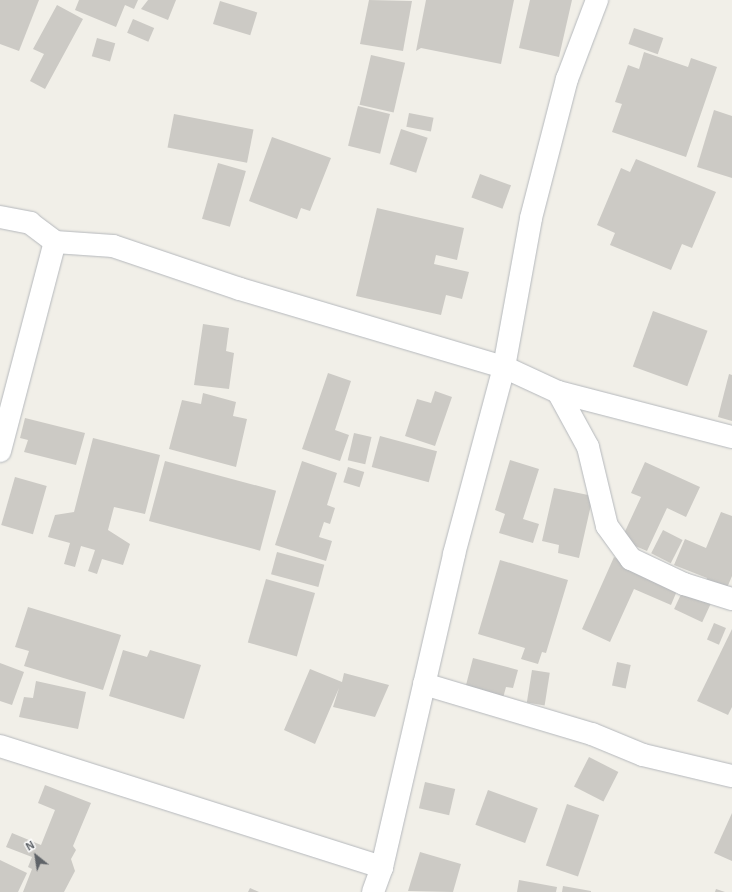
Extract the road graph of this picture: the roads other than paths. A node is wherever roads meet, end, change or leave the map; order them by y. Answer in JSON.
{"nodes":[{"id":1,"x":598,"y":0,"type":"edge"},
{"id":2,"x":0,"y":217,"type":"edge"},
{"id":3,"x":55,"y":242,"type":"junction"},
{"id":4,"x":504,"y":367,"type":"junction"},
{"id":5,"x":558,"y":392,"type":"junction"},
{"id":6,"x":732,"y":437,"type":"edge"},
{"id":7,"x":0,"y":451,"type":"edge"},
{"id":8,"x":732,"y":599,"type":"edge"},
{"id":9,"x":424,"y":684,"type":"junction"},
{"id":10,"x":0,"y":746,"type":"edge"},
{"id":11,"x":732,"y":776,"type":"edge"},
{"id":12,"x":382,"y":867,"type":"junction"},
{"id":13,"x":372,"y":892,"type":"edge"}],
"edges":[{"from":1,"to":4,"type":"street"},
{"from":2,"to":3,"type":"street"},
{"from":3,"to":4,"type":"street"},
{"from":3,"to":7,"type":"street"},
{"from":4,"to":5,"type":"street"},
{"from":4,"to":9,"type":"street"},
{"from":5,"to":6,"type":"street"},
{"from":5,"to":8,"type":"street"},
{"from":9,"to":11,"type":"street"},
{"from":9,"to":12,"type":"street"},
{"from":10,"to":12,"type":"street"},
{"from":12,"to":13,"type":"street"}]}
